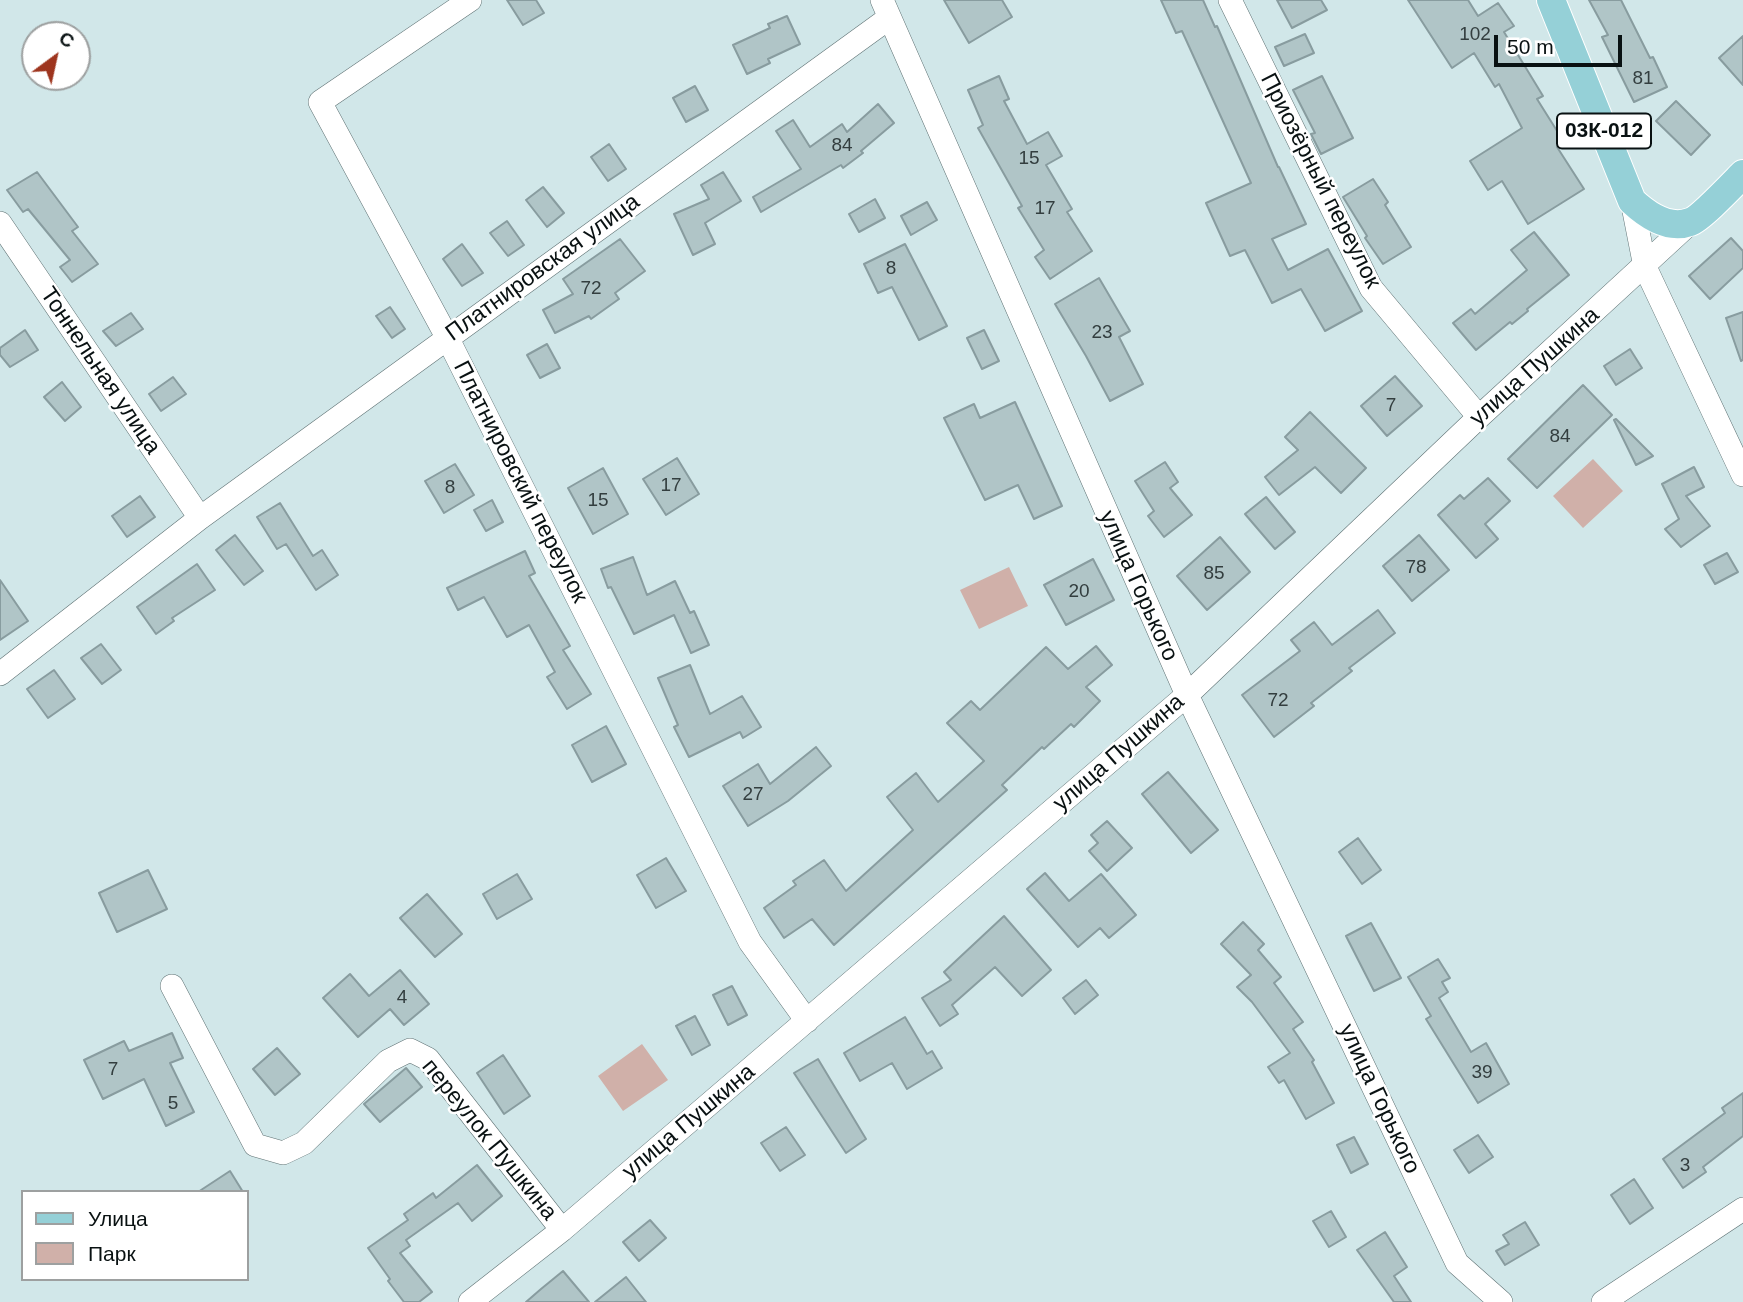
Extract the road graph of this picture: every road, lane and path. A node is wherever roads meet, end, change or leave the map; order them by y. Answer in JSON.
{"nodes":[{"id":1,"x":470,"y":0,"type":"edge"},
{"id":2,"x":1230,"y":0,"type":"edge"},
{"id":3,"x":1551,"y":0,"type":"edge"},
{"id":4,"x":886,"y":9,"type":"edge"},
{"id":5,"x":1743,"y":174,"type":"edge"},
{"id":6,"x":1632,"y":201,"type":"junction"},
{"id":7,"x":1691,"y":222,"type":"junction"},
{"id":8,"x":0,"y":223,"type":"edge"},
{"id":9,"x":1645,"y":267,"type":"junction"},
{"id":10,"x":447,"y":337,"type":"junction"},
{"id":11,"x":1479,"y":417,"type":"junction"},
{"id":12,"x":1743,"y":475,"type":"edge"},
{"id":13,"x":200,"y":518,"type":"junction"},
{"id":14,"x":0,"y":674,"type":"edge"},
{"id":15,"x":1187,"y":695,"type":"junction"},
{"id":16,"x":172,"y":986,"type":"dead end"},
{"id":17,"x":807,"y":1021,"type":"junction"},
{"id":18,"x":1743,"y":1209,"type":"edge"},
{"id":19,"x":562,"y":1230,"type":"junction"},
{"id":20,"x":470,"y":1302,"type":"edge"},
{"id":21,"x":1501,"y":1302,"type":"edge"},
{"id":22,"x":1603,"y":1302,"type":"edge"}],
"edges":[{"from":1,"to":10,"type":"street","name":"Платнировский переулок"},
{"from":2,"to":11,"type":"street","name":"Приозёрный переулок"},
{"from":3,"to":6,"type":"main road","number":"03К-012"},
{"from":4,"to":10,"type":"street","name":"Платнировская улица"},
{"from":4,"to":15,"type":"street","name":"улица Горького"},
{"from":5,"to":7,"type":"main road","name":"улица Пушкина"},
{"from":6,"to":7,"type":"main road"},
{"from":6,"to":9,"type":"street"},
{"from":7,"to":9,"type":"street","name":"улица Пушкина"},
{"from":8,"to":13,"type":"street","name":"Тоннельная улица"},
{"from":9,"to":11,"type":"street","name":"улица Пушкина"},
{"from":9,"to":12,"type":"street"},
{"from":10,"to":13,"type":"street","name":"Платнировская улица"},
{"from":10,"to":17,"type":"street","name":"Платнировский переулок"},
{"from":11,"to":15,"type":"street","name":"улица Пушкина"},
{"from":13,"to":14,"type":"street","name":"Платнировская улица"},
{"from":15,"to":17,"type":"street","name":"улица Пушкина"},
{"from":15,"to":21,"type":"street","name":"улица Горького"},
{"from":16,"to":19,"type":"street","name":"переулок Пушкина"},
{"from":17,"to":19,"type":"street","name":"улица Пушкина"},
{"from":18,"to":22,"type":"street"},
{"from":19,"to":20,"type":"street","name":"улица Пушкина"}]}
